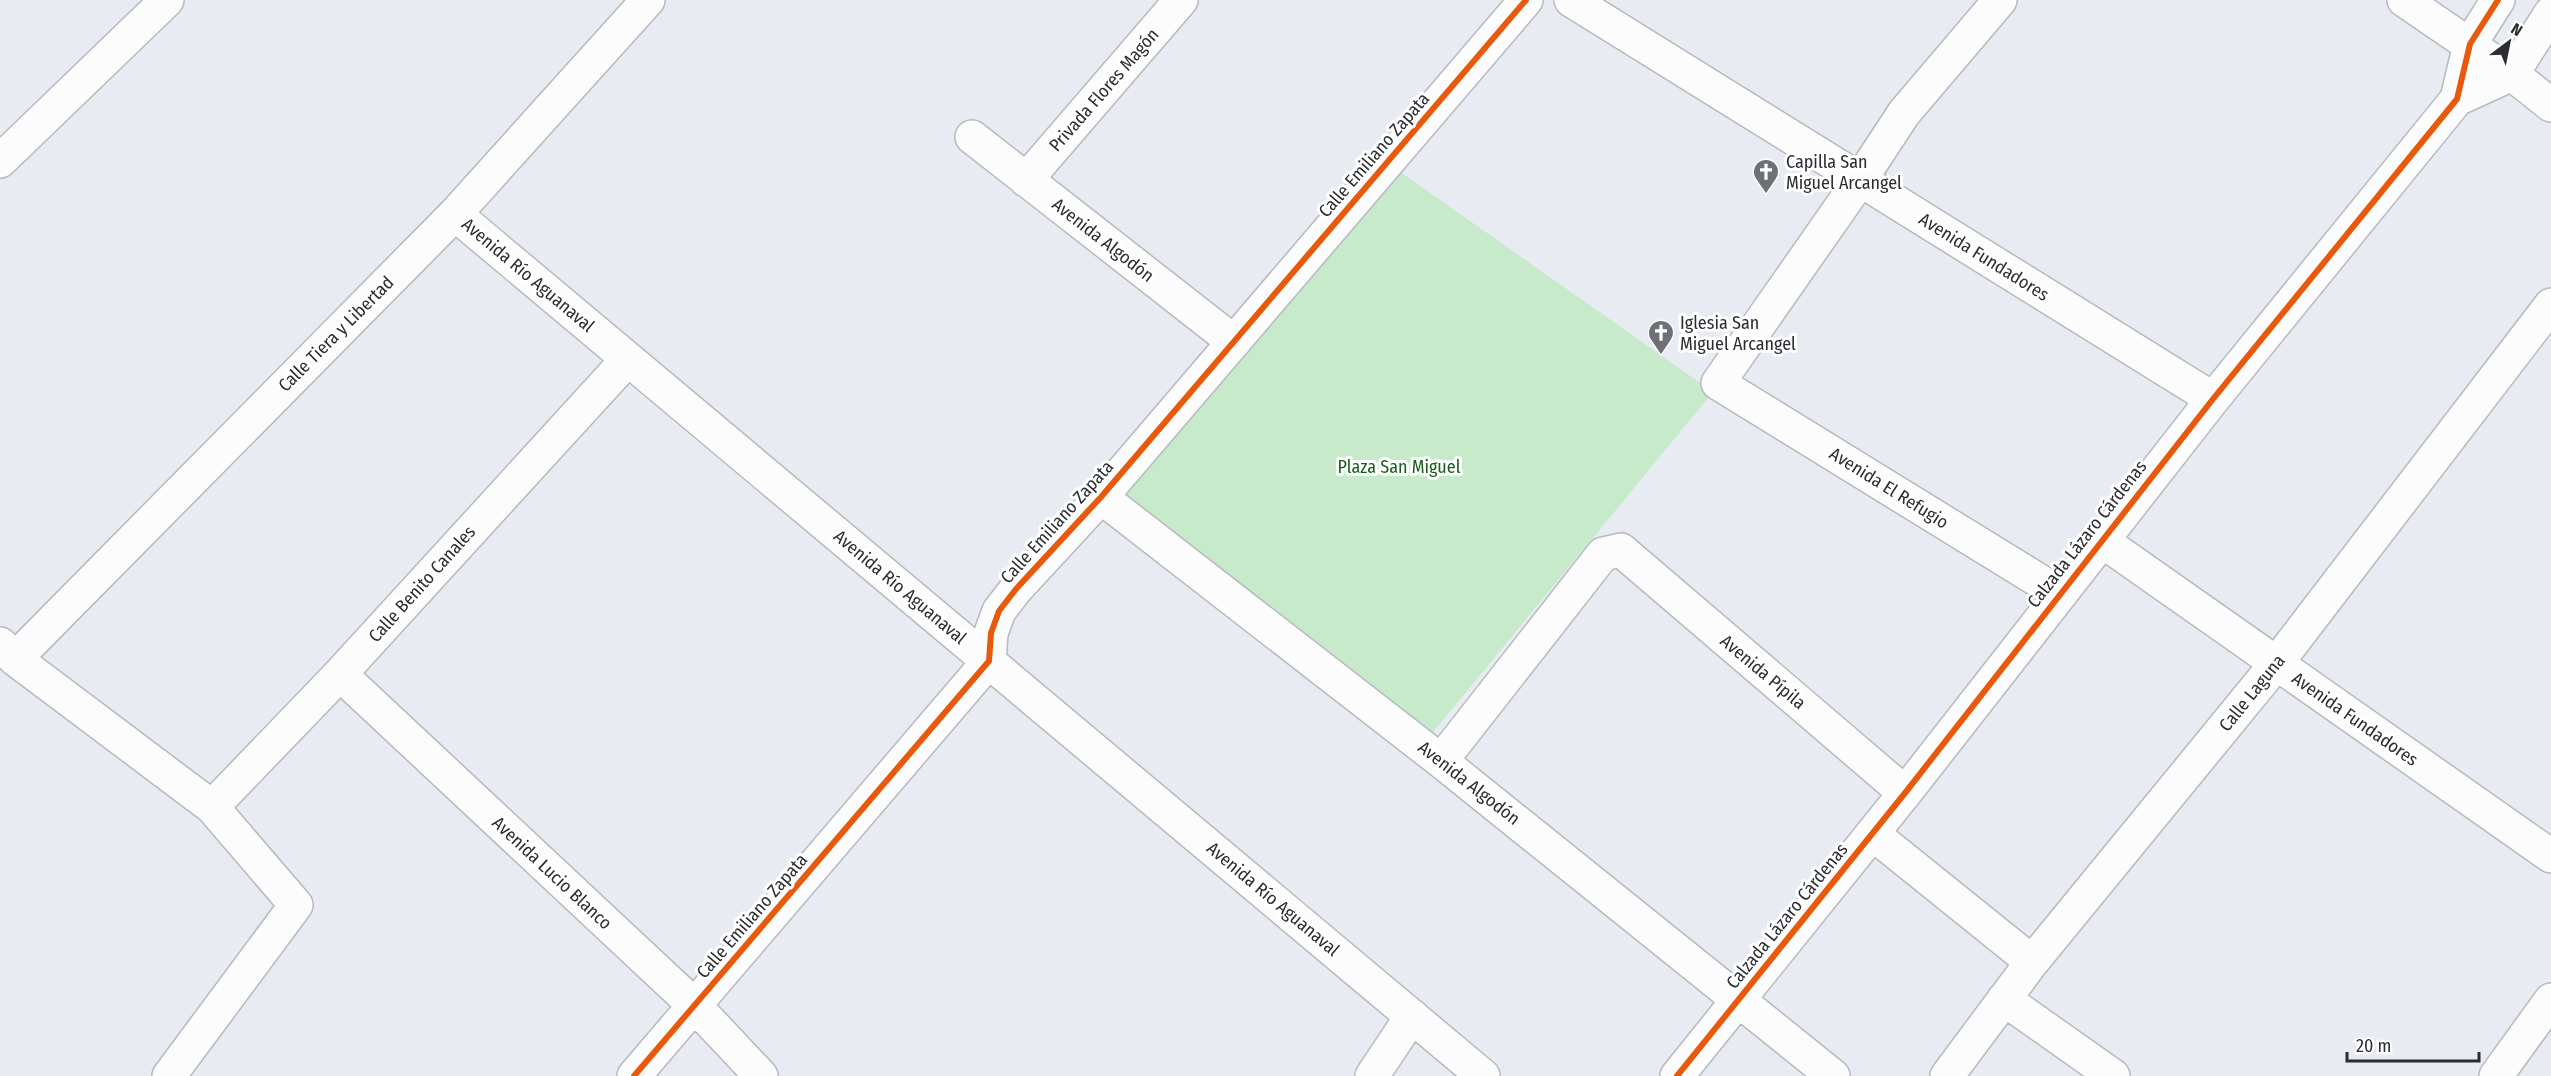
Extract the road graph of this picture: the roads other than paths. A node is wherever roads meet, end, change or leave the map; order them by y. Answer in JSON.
{"nodes":[{"id":1,"x":167,"y":0,"type":"edge"},
{"id":2,"x":648,"y":0,"type":"edge"},
{"id":3,"x":1181,"y":0,"type":"edge"},
{"id":4,"x":1526,"y":0,"type":"edge"},
{"id":5,"x":1571,"y":0,"type":"edge"},
{"id":6,"x":2000,"y":0,"type":"edge"},
{"id":7,"x":2404,"y":0,"type":"edge"},
{"id":8,"x":2498,"y":0,"type":"edge"},
{"id":9,"x":2551,"y":13,"type":"edge"},
{"id":10,"x":2470,"y":44,"type":"junction"},
{"id":11,"x":2512,"y":74,"type":"junction"},
{"id":12,"x":2457,"y":99,"type":"junction"},
{"id":13,"x":2551,"y":105,"type":"edge"},
{"id":14,"x":972,"y":137,"type":"dead end"},
{"id":15,"x":0,"y":161,"type":"edge"},
{"id":16,"x":1026,"y":180,"type":"junction"},
{"id":17,"x":1860,"y":180,"type":"junction"},
{"id":18,"x":456,"y":214,"type":"junction"},
{"id":19,"x":2551,"y":305,"type":"edge"},
{"id":20,"x":1234,"y":342,"type":"junction"},
{"id":21,"x":628,"y":358,"type":"junction"},
{"id":22,"x":2213,"y":399,"type":"junction"},
{"id":23,"x":1101,"y":497,"type":"junction"},
{"id":24,"x":2101,"y":540,"type":"junction"},
{"id":25,"x":2059,"y":593,"type":"junction"},
{"id":26,"x":7,"y":651,"type":"edge"},
{"id":27,"x":989,"y":661,"type":"junction"},
{"id":28,"x":2276,"y":664,"type":"junction"},
{"id":29,"x":340,"y":674,"type":"junction"},
{"id":30,"x":1442,"y":760,"type":"junction"},
{"id":31,"x":1905,"y":793,"type":"junction"},
{"id":32,"x":212,"y":807,"type":"junction"},
{"id":33,"x":1873,"y":834,"type":"junction"},
{"id":34,"x":2551,"y":856,"type":"edge"},
{"id":35,"x":2032,"y":962,"type":"junction"},
{"id":36,"x":1739,"y":999,"type":"junction"},
{"id":37,"x":2004,"y":999,"type":"junction"},
{"id":38,"x":2551,"y":1000,"type":"edge"},
{"id":39,"x":694,"y":1006,"type":"junction"},
{"id":40,"x":1412,"y":1016,"type":"junction"},
{"id":41,"x":169,"y":1076,"type":"edge"},
{"id":42,"x":634,"y":1076,"type":"edge"},
{"id":43,"x":761,"y":1076,"type":"edge"},
{"id":44,"x":1372,"y":1076,"type":"edge"},
{"id":45,"x":1483,"y":1076,"type":"edge"},
{"id":46,"x":1677,"y":1076,"type":"edge"},
{"id":47,"x":1833,"y":1076,"type":"edge"},
{"id":48,"x":1947,"y":1076,"type":"edge"},
{"id":49,"x":2113,"y":1076,"type":"edge"},
{"id":50,"x":2496,"y":1076,"type":"edge"}],
"edges":[{"from":1,"to":15,"type":"street"},
{"from":2,"to":18,"type":"street","name":"Calle Tiera y Libertad"},
{"from":3,"to":16,"type":"street","name":"Privada Flores Magón"},
{"from":4,"to":20,"type":"street","name":"Calle Emiliano Zapata"},
{"from":5,"to":17,"type":"street","name":"Avenida Fundadores"},
{"from":6,"to":17,"type":"street"},
{"from":7,"to":10,"type":"street"},
{"from":8,"to":10,"type":"street","name":"Calzada Lázaro Cárdenas"},
{"from":9,"to":11,"type":"street"},
{"from":10,"to":11,"type":"street"},
{"from":10,"to":12,"type":"street","name":"Calzada Lázaro Cárdenas"},
{"from":11,"to":12,"type":"street","name":"Calzada Lázaro Cárdenas"},
{"from":11,"to":13,"type":"street"},
{"from":12,"to":22,"type":"street","name":"Calzada Lázaro Cárdenas"},
{"from":14,"to":16,"type":"street","name":"Avenida Algodón"},
{"from":16,"to":20,"type":"street","name":"Avenida Algodón"},
{"from":17,"to":22,"type":"street","name":"Avenida Fundadores"},
{"from":17,"to":25,"type":"street","name":"Avenida El Refugio"},
{"from":18,"to":21,"type":"street","name":"Avenida Río Aguanaval"},
{"from":18,"to":26,"type":"street","name":"Calle Tiera y Libertad"},
{"from":19,"to":28,"type":"street","name":"Calle Laguna"},
{"from":20,"to":23,"type":"street","name":"Calle Emiliano Zapata"},
{"from":21,"to":27,"type":"street","name":"Avenida Río Aguanaval"},
{"from":21,"to":29,"type":"street","name":"Calle Benito Canales"},
{"from":22,"to":24,"type":"street","name":"Calzada Lázaro Cárdenas"},
{"from":23,"to":27,"type":"street","name":"Calle Emiliano Zapata"},
{"from":23,"to":30,"type":"street","name":"Avenida Algodón"},
{"from":24,"to":25,"type":"street","name":"Calzada Lázaro Cárdenas"},
{"from":24,"to":28,"type":"street","name":"Avenida Fundadores"},
{"from":25,"to":31,"type":"street","name":"Calzada Lázaro Cárdenas"},
{"from":26,"to":32,"type":"street"},
{"from":27,"to":39,"type":"street","name":"Calle Emiliano Zapata"},
{"from":27,"to":40,"type":"street","name":"Avenida Río Aguanaval"},
{"from":28,"to":34,"type":"street","name":"Avenida Fundadores"},
{"from":28,"to":35,"type":"street","name":"Calle Laguna"},
{"from":29,"to":32,"type":"street","name":"Calle Benito Canales"},
{"from":29,"to":39,"type":"street","name":"Avenida Lucio Blanco"},
{"from":30,"to":31,"type":"street","name":"Avenida Pípila"},
{"from":30,"to":36,"type":"street","name":"Avenida Algodón"},
{"from":31,"to":33,"type":"street","name":"Calzada Lázaro Cárdenas"},
{"from":32,"to":41,"type":"street"},
{"from":33,"to":35,"type":"street"},
{"from":33,"to":36,"type":"street","name":"Calzada Lázaro Cárdenas"},
{"from":35,"to":37,"type":"street","name":"Calle Laguna"},
{"from":36,"to":46,"type":"street","name":"Calzada Lázaro Cárdenas"},
{"from":36,"to":47,"type":"street","name":"Avenida Algodón"},
{"from":37,"to":48,"type":"street","name":"Calle Laguna"},
{"from":37,"to":49,"type":"street"},
{"from":38,"to":50,"type":"street"},
{"from":39,"to":42,"type":"street","name":"Calle Emiliano Zapata"},
{"from":39,"to":43,"type":"street","name":"Avenida Lucio Blanco"},
{"from":40,"to":44,"type":"street"},
{"from":40,"to":45,"type":"street","name":"Avenida Río Aguanaval"}]}
